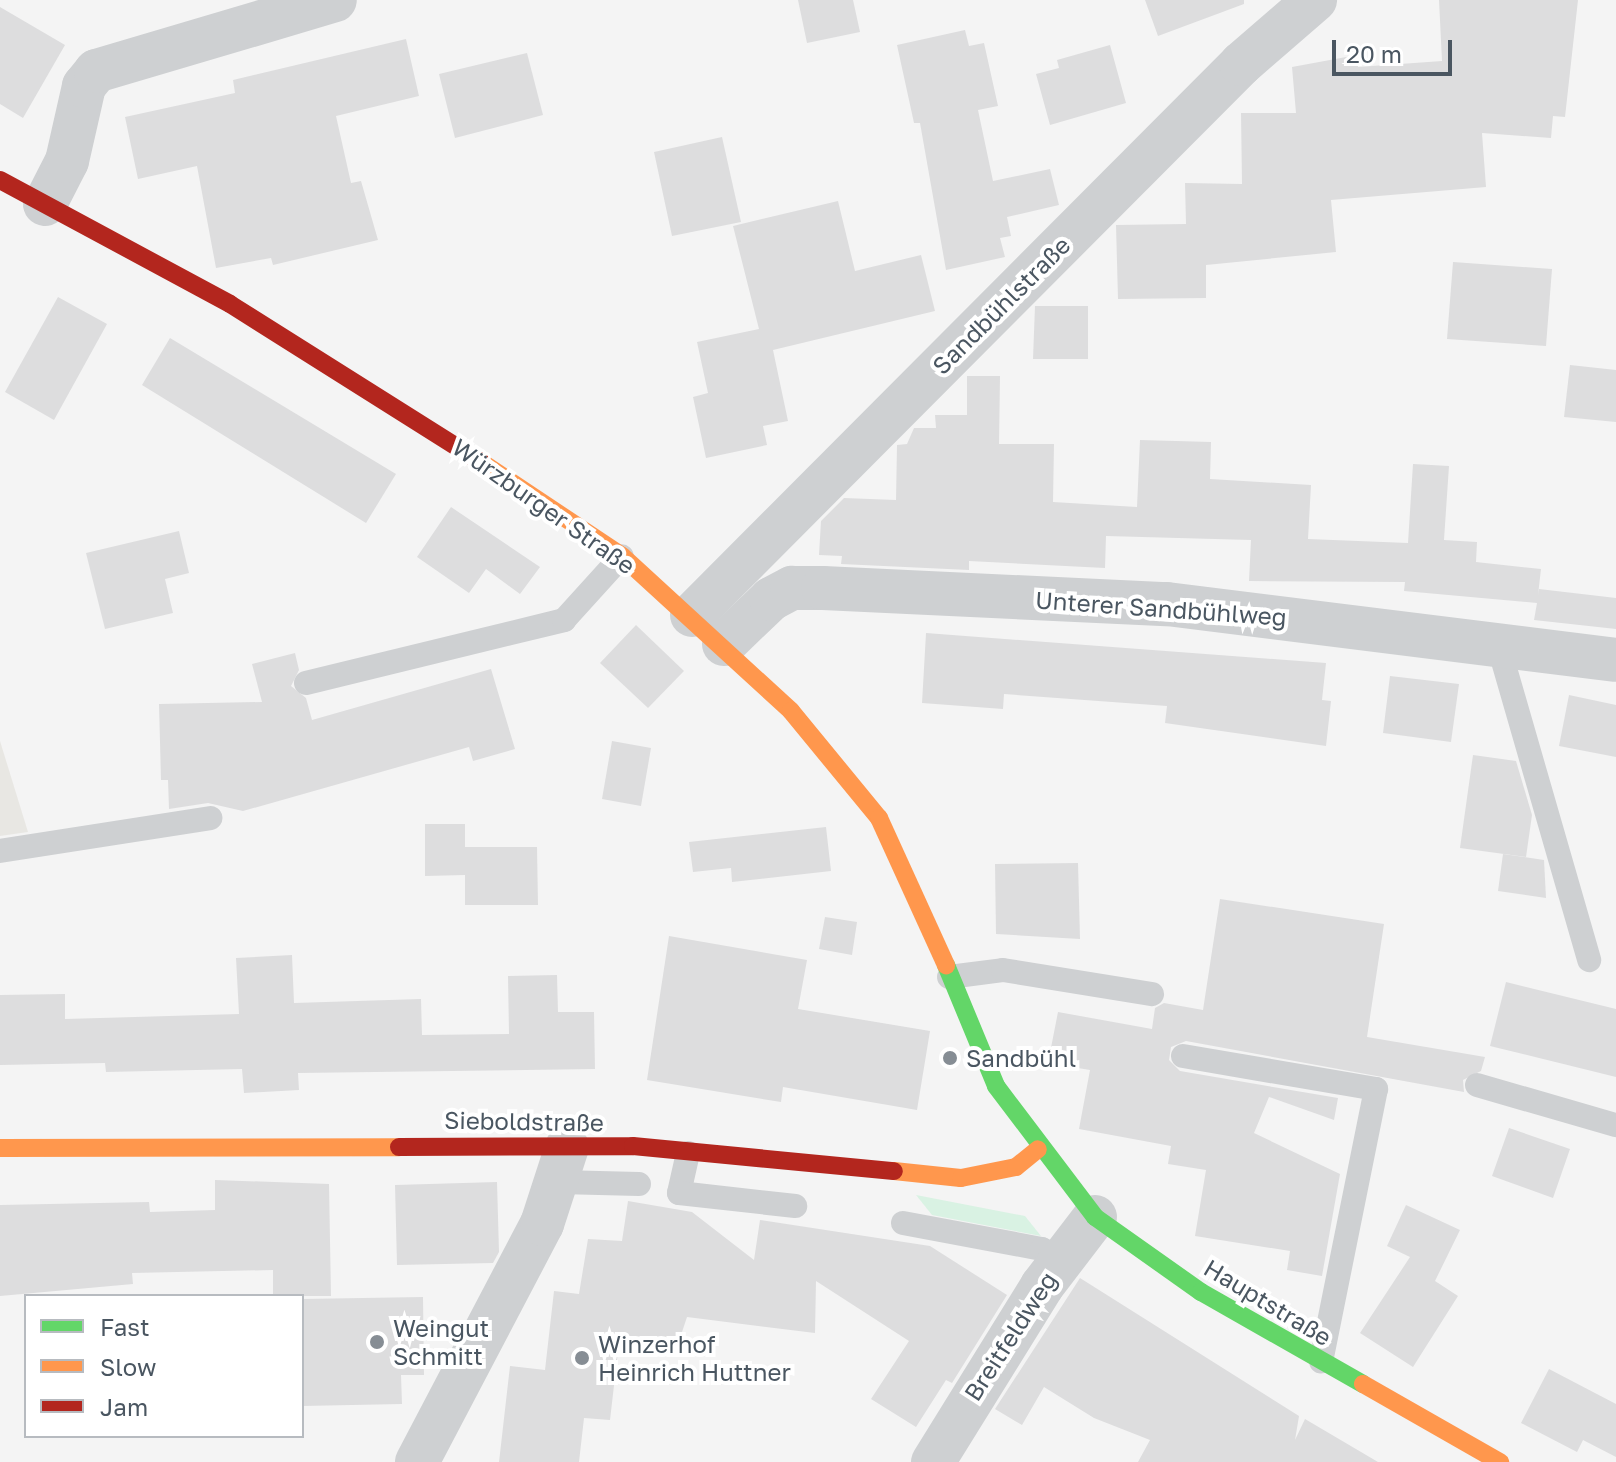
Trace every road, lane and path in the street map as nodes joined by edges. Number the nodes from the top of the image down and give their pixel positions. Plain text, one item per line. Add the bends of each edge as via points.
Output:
1 (335, 0) edge
2 (1315, 0) edge
3 (0, 180) edge
4 (45, 204) junction
5 (622, 556) junction
6 (692, 615) junction
7 (724, 644) junction
8 (1498, 644) junction
9 (1616, 660) edge
10 (306, 683) dead end
11 (210, 818) dead end
12 (0, 851) edge
13 (1589, 960) dead end
14 (949, 977) junction
15 (1152, 994) dead end
16 (1183, 1056) dead end
17 (1477, 1085) dead end
18 (1616, 1125) edge
19 (0, 1148) edge
20 (1038, 1149) junction
21 (688, 1153) junction
22 (563, 1165) junction
23 (639, 1184) dead end
24 (795, 1206) dead end
25 (1095, 1217) junction
26 (903, 1223) dead end
27 (1060, 1261) junction
28 (1321, 1362) junction
29 (417, 1462) edge
30 (933, 1462) edge
31 (1500, 1462) edge

1 - 4 street via 96,71 84,86 67,161
2 - 6 street, Sandbühlstraße via 1241,64
3 - 4 street, Würzburger Straße
4 - 5 street, Würzburger Straße via 230,304
5 - 6 street, Würzburger Straße
5 - 10 lane via 564,620
6 - 7 street, Würzburger Straße
7 - 8 street, Unterer Sandbühlweg via 792,588 1167,604
7 - 14 street, Würzburger Straße via 791,711 879,818 908,872
8 - 9 street, Unterer Sandbühlweg
8 - 13 lane
11 - 12 lane
14 - 15 lane via 1003,970
14 - 20 street, Würzburger Straße via 996,1086
16 - 28 lane via 1376,1089
17 - 18 lane
19 - 22 street, Sieboldstraße
20 - 21 street, Sieboldstraße via 1016,1167 961,1178
20 - 25 street, Hauptstraße
21 - 22 street, Sieboldstraße
21 - 24 lane via 679,1193
22 - 23 lane
22 - 29 street
25 - 27 street, Breitfeldweg
25 - 28 street, Hauptstraße via 1201,1292
26 - 27 lane via 1042,1249
27 - 30 street, Breitfeldweg
28 - 31 street, Hauptstraße

